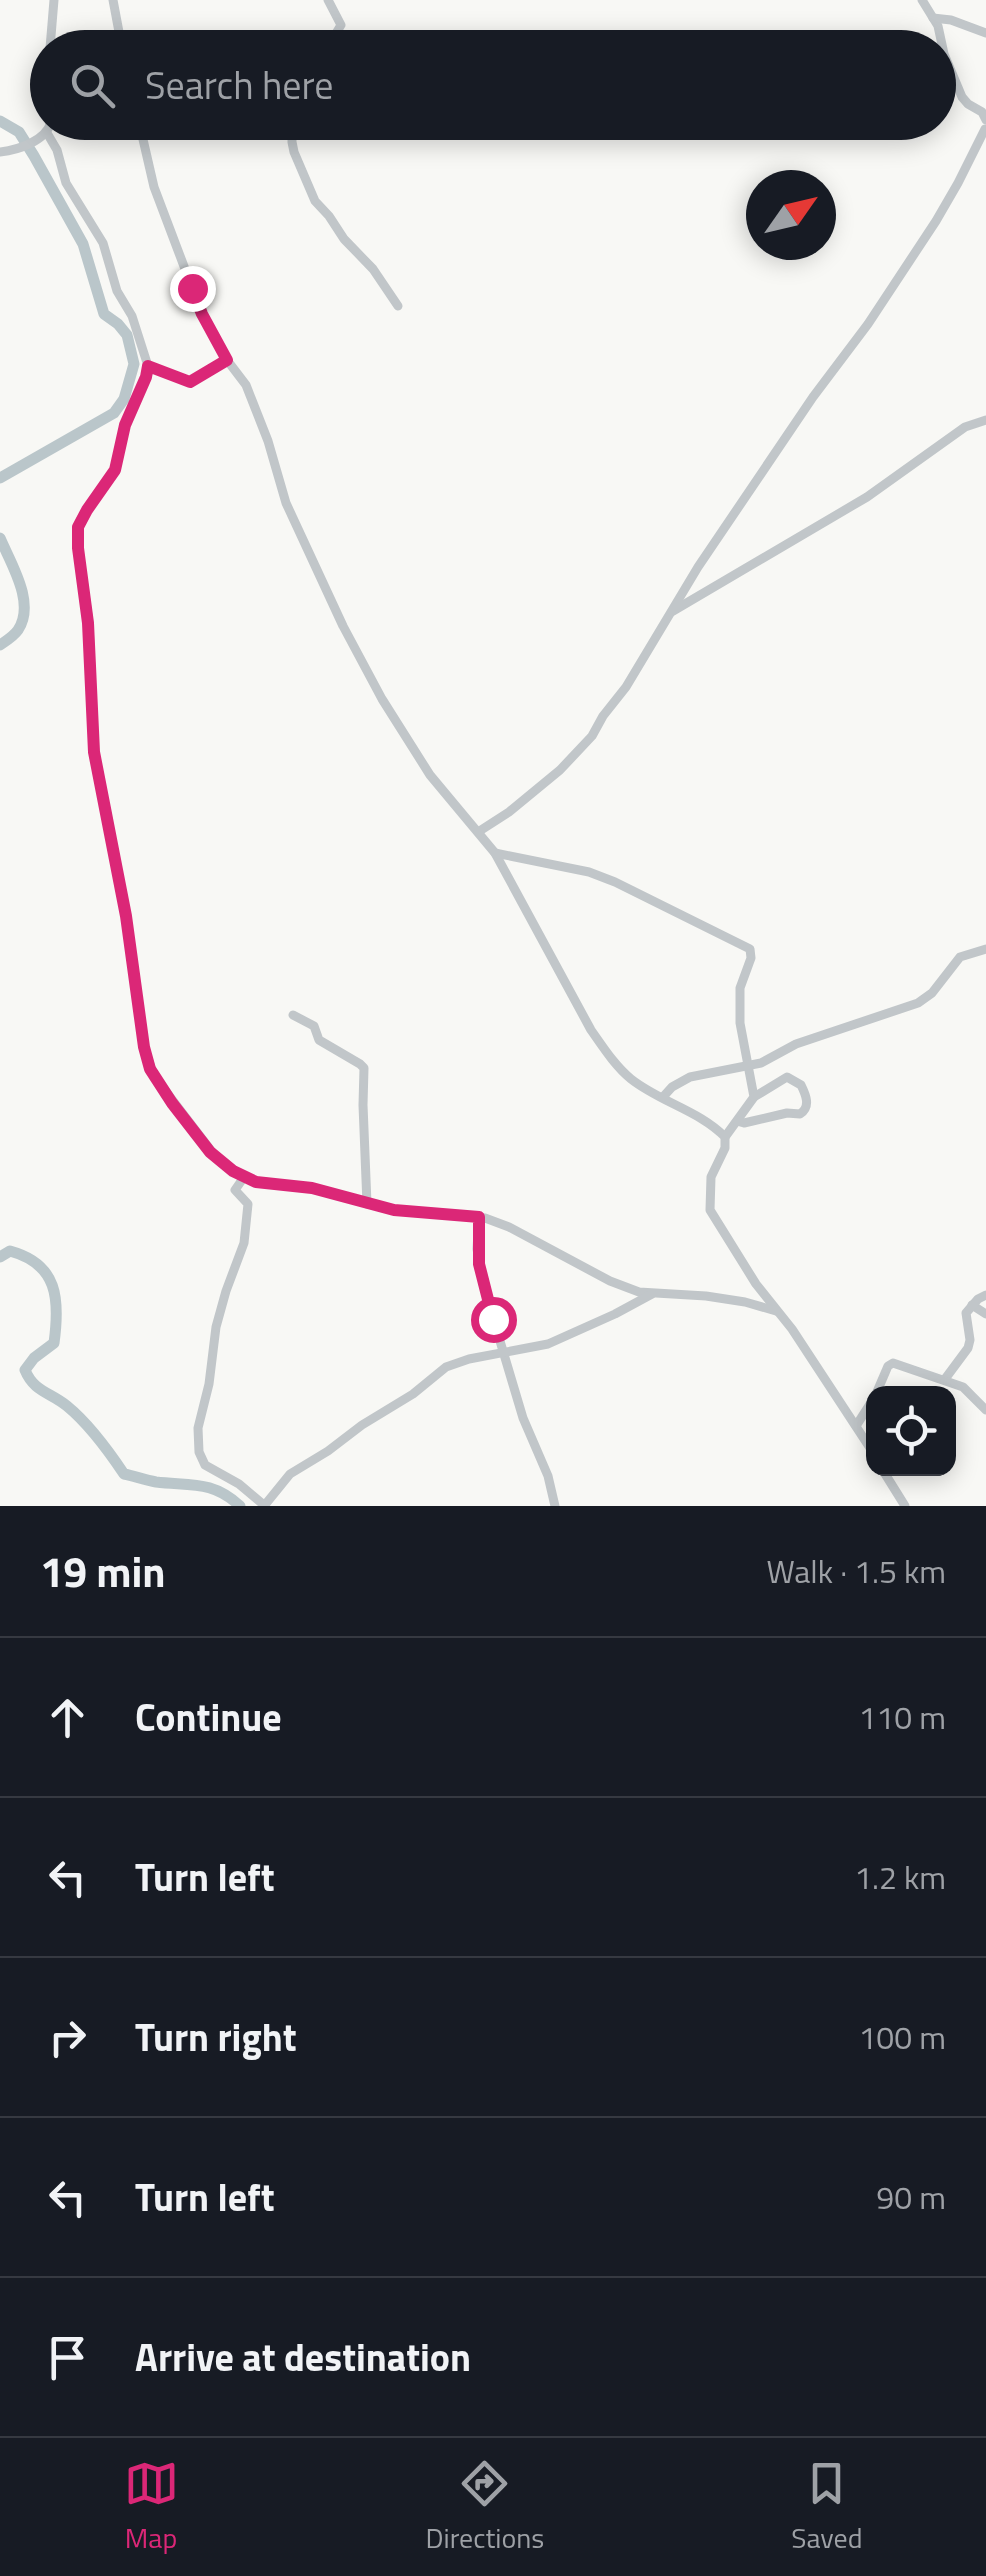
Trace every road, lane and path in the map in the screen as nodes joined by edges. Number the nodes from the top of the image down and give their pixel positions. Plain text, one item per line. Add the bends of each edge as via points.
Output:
1 (54, 0) edge
2 (113, 0) edge
3 (328, 0) edge
4 (922, 0) edge
5 (933, 18) junction
6 (52, 30) edge
7 (119, 30) edge
8 (338, 30) edge
9 (937, 30) edge
10 (986, 33) edge
11 (956, 82) edge
12 (986, 124) edge
13 (986, 138) edge
14 (35, 140) edge
15 (51, 140) edge
16 (143, 140) edge
17 (292, 140) edge
18 (0, 152) edge
19 (398, 306) dead end
20 (227, 360) junction
21 (148, 366) junction
22 (986, 420) edge
23 (670, 614) junction
24 (478, 832) junction
25 (495, 852) junction
26 (986, 949) edge
27 (293, 1015) dead end
28 (779, 1056) junction
29 (748, 1066) junction
30 (787, 1076) junction
31 (663, 1097) junction
32 (754, 1098) junction
33 (737, 1121) junction
34 (725, 1138) junction
35 (244, 1177) junction
36 (367, 1204) junction
37 (479, 1217) junction
38 (655, 1293) junction
39 (986, 1295) edge
40 (972, 1304) junction
41 (776, 1310) junction
42 (986, 1314) edge
43 (504, 1353) junction
44 (945, 1380) junction
45 (879, 1386) edge
46 (866, 1409) edge
47 (986, 1410) edge
48 (856, 1426) junction
49 (866, 1442) edge
50 (887, 1476) edge
51 (264, 1506) edge
52 (555, 1506) edge
53 (905, 1506) edge

1 - 6 street
2 - 7 street
3 - 8 street
4 - 5 street
5 - 9 street
5 - 10 street
11 - 12 street
12 - 13 street
12 - 23 street via 936,221
14 - 18 street
15 - 21 street via 66,183 103,243
16 - 20 street via 178,254
17 - 19 street via 315,200
20 - 21 street via 190,382
20 - 24 street via 246,385 286,503 364,668 430,775
21 - 35 street via 115,470 78,527 94,752 148,1062 210,1152
22 - 23 street via 965,427 850,508
23 - 24 street via 587,742 520,804
24 - 25 street
25 - 29 street via 616,882 748,946 740,998
25 - 31 street via 591,1030 632,1080
26 - 28 street via 960,957 918,1003 796,1044
27 - 36 street via 314,1026 320,1042 364,1068
28 - 29 street
28 - 30 street
29 - 31 street via 690,1077
29 - 32 street
30 - 32 street
30 - 33 street via 805,1093 803,1112
31 - 34 street
32 - 33 street
33 - 34 street
34 - 41 street via 709,1205
35 - 36 street
35 - 51 street via 236,1190 248,1204 245,1233 218,1316 199,1452 205,1465
36 - 37 street
37 - 38 street via 618,1284
37 - 43 street via 479,1264
38 - 41 street
38 - 43 street via 548,1344
39 - 40 street
40 - 42 street
40 - 44 street via 966,1313 968,1348
41 - 48 street
43 - 51 street via 446,1367 290,1474
43 - 52 street
44 - 45 street via 890,1363
44 - 47 street
46 - 48 street
48 - 49 street
50 - 53 street

